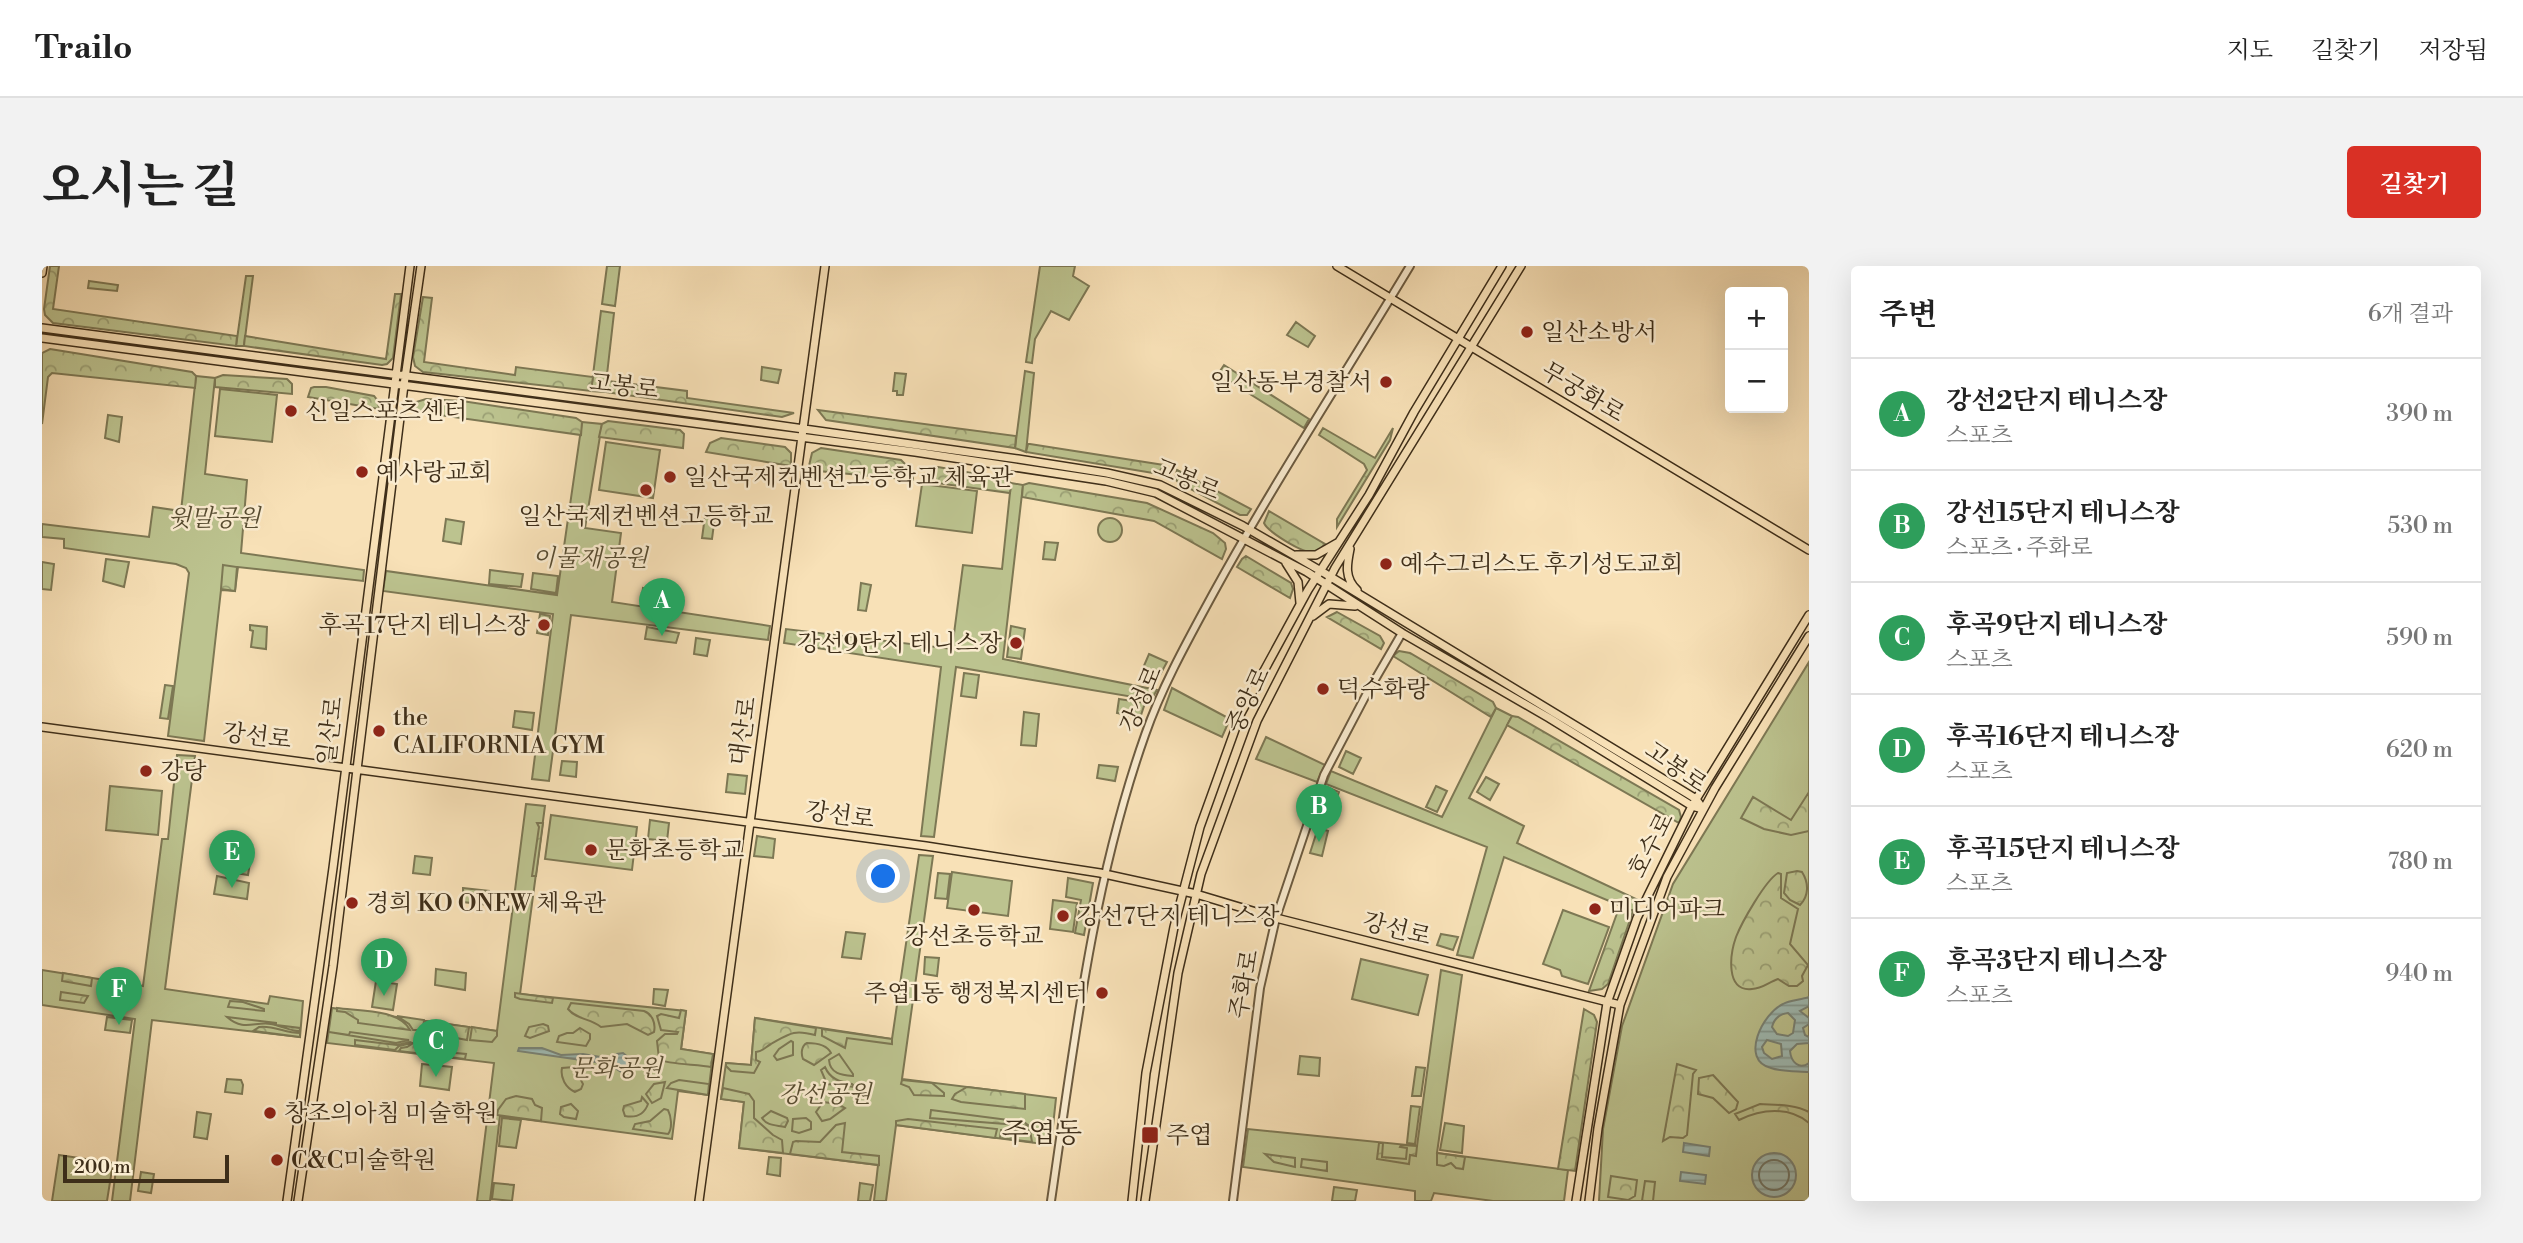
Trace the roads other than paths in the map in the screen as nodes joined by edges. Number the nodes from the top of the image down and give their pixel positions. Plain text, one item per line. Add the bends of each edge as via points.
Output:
1 (43, 266) edge
2 (410, 266) edge
3 (421, 266) edge
4 (825, 266) edge
5 (1337, 266) edge
6 (1410, 266) edge
7 (1502, 266) edge
8 (1521, 266) edge
9 (42, 274) edge
10 (1391, 298) junction
11 (42, 328) edge
12 (42, 338) edge
13 (1458, 340) junction
14 (1471, 346) junction
15 (396, 374) junction
16 (405, 375) junction
17 (394, 384) junction
18 (404, 385) junction
19 (802, 429) junction
20 (801, 438) junction
21 (1249, 529) junction
22 (1243, 539) junction
23 (1352, 540) junction
24 (1340, 541) junction
25 (1809, 550) edge
26 (1292, 554) junction
27 (1283, 559) junction
28 (1319, 575) junction
29 (1329, 581) junction
30 (1365, 597) junction
31 (1300, 605) junction
32 (1361, 607) junction
33 (1809, 615) edge
34 (1310, 619) junction
35 (1402, 633) junction
36 (1809, 636) edge
37 (42, 727) edge
38 (345, 767) junction
39 (357, 769) junction
40 (1694, 803) junction
41 (1703, 809) junction
42 (749, 822) junction
43 (1105, 875) junction
44 (1183, 891) junction
45 (1196, 894) junction
46 (1276, 918) junction
47 (1607, 1003) junction
48 (1620, 1004) junction
49 (286, 1201) edge
50 (298, 1201) edge
51 (699, 1201) edge
52 (1051, 1201) edge
53 (1132, 1201) edge
54 (1145, 1201) edge
55 (1233, 1201) edge
56 (1576, 1201) edge
57 (1588, 1201) edge

1 - 9 main road
2 - 15 main road, 일산로
3 - 16 main road, 일산로
4 - 19 main road, 대산로
5 - 10 main road, 무궁화로
6 - 10 street, 강성로
7 - 13 main road, 중앙로
8 - 14 main road, 중앙로
10 - 13 main road, 무궁화로
10 - 21 street, 강성로
11 - 15 main road, 고봉로
12 - 17 main road, 고봉로
13 - 14 main road, 무궁화로
13 - 24 main road, 중앙로
14 - 23 main road, 중앙로
14 - 25 main road, 무궁화로
15 - 16 main road, 고봉로
15 - 17 main road, 일산로
16 - 18 main road, 일산로
16 - 19 main road, 고봉로
17 - 18 main road, 고봉로
17 - 38 main road, 일산로
18 - 20 main road, 고봉로
18 - 39 main road, 일산로
19 - 20 main road, 대산로
19 - 21 main road, 고봉로 via 1132,478 1160,485
20 - 22 main road, 고봉로 via 1129,486 1156,493
20 - 42 main road, 대산로
21 - 22 street, 강성로
21 - 26 main road, 고봉로
22 - 27 main road, 고봉로
22 - 43 street, 강성로 via 1145,734
23 - 29 main road, 중앙로
23 - 30 main road via 1347,574
24 - 26 main road via 1316,555
24 - 28 main road, 중앙로
26 - 28 main road, 고봉로
27 - 28 main road, 고봉로
27 - 31 main road via 1298,582
28 - 29 main road, 고봉로
28 - 31 main road, 중앙로
29 - 30 main road, 고봉로
29 - 32 main road, 고봉로
29 - 34 main road, 중앙로
30 - 40 main road, 고봉로
31 - 44 main road, 중앙로 via 1241,713 1200,827
32 - 34 main road via 1329,604
32 - 35 main road, 고봉로
33 - 40 main road, 호수로
34 - 45 main road, 중앙로 via 1257,721
35 - 40 main road, 고봉로
35 - 46 street, 주화로 via 1324,775
36 - 41 main road, 호수로
37 - 38 main road, 강선로
38 - 39 main road, 강선로
38 - 49 main road, 일산로
39 - 42 main road, 강선로
39 - 50 main road, 일산로
40 - 41 main road, 고봉로
40 - 47 main road, 호수로 via 1637,918
41 - 48 main road, 호수로 via 1667,877
42 - 43 main road, 강선로
42 - 51 main road, 대산로
43 - 44 main road, 강선로
43 - 52 street, 강성로 via 1072,1052
44 - 45 main road, 강선로
44 - 53 main road, 중앙로 via 1146,1073
45 - 46 main road, 강선로
45 - 54 main road, 중앙로 via 1178,973
46 - 47 main road, 강선로
46 - 55 street, 주화로 via 1260,988
47 - 48 main road, 강선로
47 - 56 main road, 호수로
48 - 57 main road, 호수로

